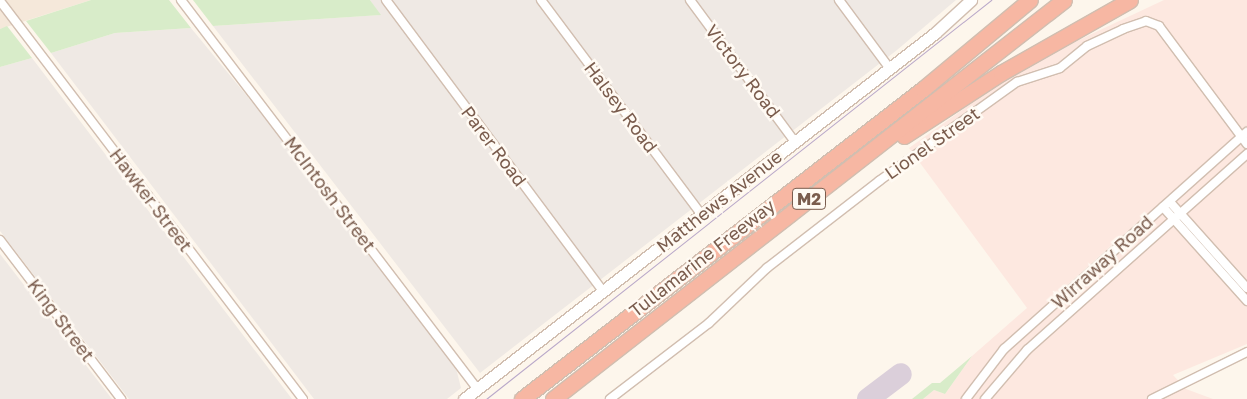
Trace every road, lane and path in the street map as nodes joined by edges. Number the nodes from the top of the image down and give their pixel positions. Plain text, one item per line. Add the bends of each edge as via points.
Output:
1 (181, 0) edge
2 (386, 0) edge
3 (541, 0) edge
4 (690, 0) edge
5 (839, 0) edge
6 (971, 0) edge
7 (1020, 0) edge
8 (1030, 0) edge
9 (1064, 0) edge
10 (1130, 0) edge
11 (0, 1) edge
12 (890, 69) junction
13 (923, 89) junction
14 (1244, 135) edge
15 (795, 142) junction
16 (1247, 144) edge
17 (1247, 154) edge
18 (1170, 202) junction
19 (1163, 207) junction
20 (701, 214) junction
21 (1180, 214) junction
22 (1174, 220) junction
23 (779, 222) junction
24 (0, 240) edge
25 (1247, 288) edge
26 (603, 291) junction
27 (1247, 300) edge
28 (1027, 328) junction
29 (1038, 341) junction
30 (1246, 352) edge
31 (569, 360) junction
32 (478, 388) junction
33 (121, 399) edge
34 (303, 399) edge
35 (464, 399) edge
36 (518, 399) edge
37 (522, 399) edge
38 (555, 399) edge
39 (610, 399) edge
40 (966, 399) edge
41 (985, 399) edge
42 (1152, 399) edge

1 - 32 street, McIntosh Street
2 - 26 street, Parer Road
3 - 20 street, Halsey Road
4 - 15 street, Victory Road
5 - 12 street
6 - 12 main road, Matthews Avenue
7 - 13 highway
8 - 13 highway, Tullamarine Freeway / M2
9 - 23 highway, Tullamarine Freeway / M2
10 - 23 highway via 1001,73 856,167
11 - 34 street, Hawker Street
12 - 15 main road, Matthews Avenue
13 - 31 highway, Tullamarine Freeway / M2
14 - 16 street, Lionel Street
14 - 18 street, Wirraway Road
14 - 39 street, Lionel Street via 1161,28 1148,21 1100,39 1053,70 1017,82 879,180 768,268 709,322
15 - 20 main road, Matthews Avenue
17 - 21 street, Wirraway Road
18 - 19 street, Wirraway Road
18 - 21 street
19 - 22 street
19 - 28 street, Wirraway Road
20 - 26 main road, Matthews Avenue
21 - 22 street, Wirraway Road
21 - 25 street
22 - 27 street
22 - 29 street, Wirraway Road
23 - 38 highway, Tullamarine Freeway / M2 via 582,374
24 - 33 street, King Street
26 - 32 main road, Matthews Avenue
28 - 29 street
28 - 40 street, Wirraway Road via 990,364
29 - 41 street, Wirraway Road via 1007,370
30 - 42 street
31 - 36 highway
31 - 37 highway, Tullamarine Freeway / M2
32 - 35 main road, Matthews Avenue

